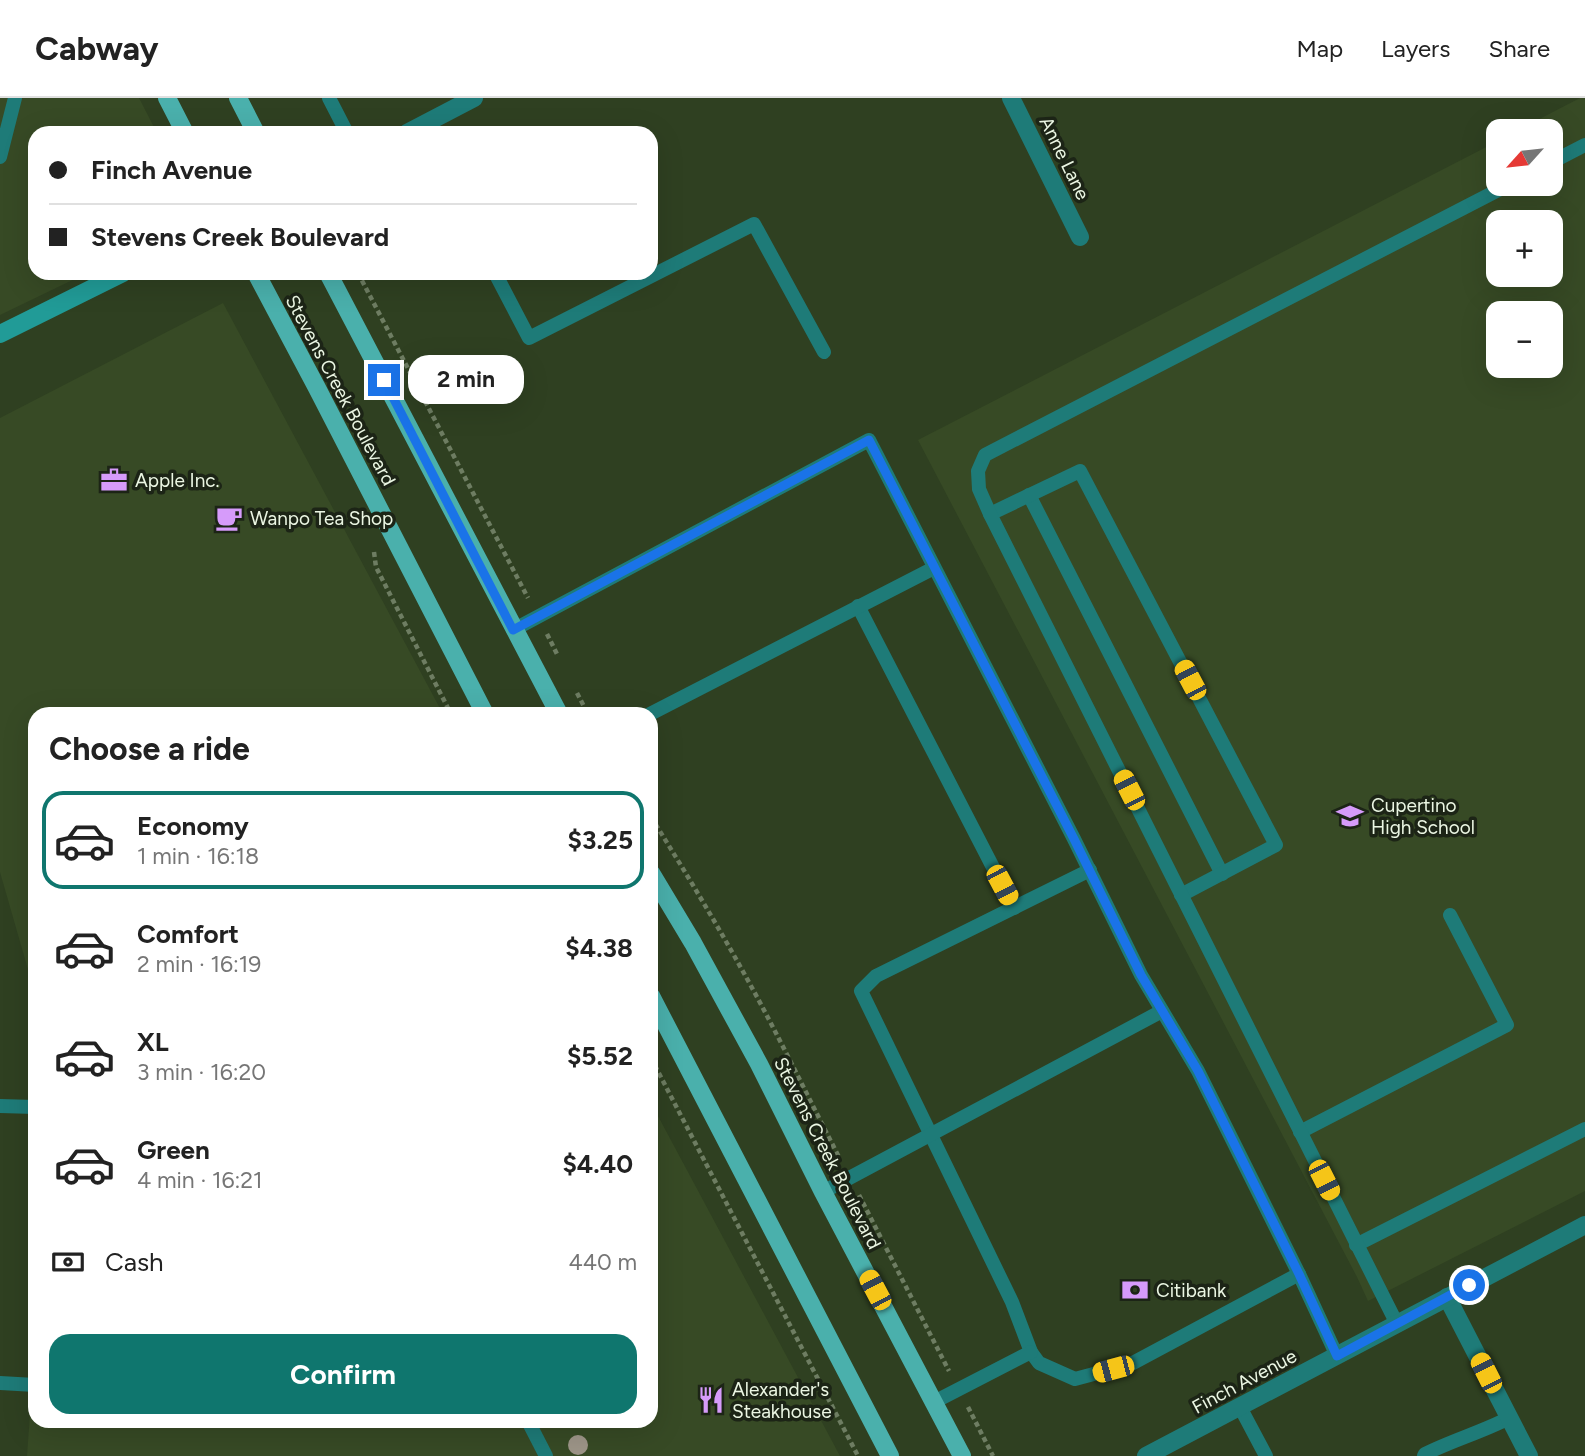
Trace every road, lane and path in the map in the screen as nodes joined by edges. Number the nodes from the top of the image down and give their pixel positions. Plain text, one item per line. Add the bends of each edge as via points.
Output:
1 (15, 98) edge
2 (167, 98) edge
3 (238, 98) edge
4 (329, 98) edge
5 (474, 98) edge
6 (1011, 98) edge
7 (181, 126) edge
8 (252, 126) edge
9 (343, 126) edge
10 (424, 126) edge
11 (1585, 145) edge
12 (1563, 156) edge
13 (0, 157) edge
14 (1487, 196) edge
15 (1080, 237) dead end
16 (658, 273) edge
17 (110, 280) edge
18 (260, 280) edge
19 (332, 280) edge
20 (362, 280) edge
21 (499, 280) edge
22 (643, 280) edge
23 (0, 334) edge
24 (824, 352) dead end
25 (1029, 495) junction
26 (990, 514) junction
27 (934, 568) junction
28 (858, 606) junction
29 (538, 617) junction
30 (513, 630) junction
31 (559, 658) dead end
32 (576, 691) dead end
33 (481, 707) edge
34 (555, 707) edge
35 (584, 707) edge
36 (658, 710) edge
37 (658, 828) edge
38 (1090, 870) junction
39 (1222, 874) junction
40 (658, 885) edge
41 (1181, 895) junction
42 (1014, 908) junction
43 (1450, 915) dead end
44 (658, 1009) edge
45 (1162, 1011) junction
46 (658, 1072) edge
47 (0, 1106) edge
48 (28, 1107) edge
49 (1585, 1129) edge
50 (1300, 1132) junction
51 (930, 1135) junction
52 (850, 1178) junction
53 (823, 1192) junction
54 (1585, 1225) edge
55 (1356, 1245) junction
56 (1299, 1274) junction
57 (1447, 1297) junction
58 (1397, 1324) junction
59 (1031, 1352) junction
60 (1337, 1356) junction
61 (0, 1383) edge
62 (28, 1385) edge
63 (958, 1389) junction
64 (934, 1402) junction
65 (1240, 1407) junction
66 (1509, 1418) junction
67 (532, 1428) edge
68 (546, 1456) edge
69 (858, 1456) edge
70 (890, 1456) edge
71 (962, 1456) edge
72 (993, 1456) edge
73 (1146, 1456) edge
74 (1266, 1456) edge
75 (1424, 1456) edge
76 (1529, 1456) edge

1 - 13 lane
2 - 7 main road
3 - 8 main road
4 - 9 lane
5 - 10 street
6 - 15 street, Anne Lane
11 - 12 lane
14 - 26 lane via 985,455 978,471 979,489
16 - 24 lane via 754,224
17 - 23 main road
18 - 33 main road, Stevens Creek Boulevard
19 - 30 main road
20 - 29 path
21 - 22 lane via 529,338
25 - 26 lane
25 - 39 lane
25 - 39 lane via 1080,471 1276,845
26 - 41 lane
27 - 28 lane
27 - 29 lane via 869,440
27 - 38 lane
28 - 36 lane
28 - 42 lane
29 - 30 lane
29 - 31 path
30 - 34 main road
32 - 35 path
37 - 52 path via 741,968
38 - 42 lane
38 - 45 lane
39 - 41 lane
40 - 53 main road, Stevens Creek Boulevard via 759,1064
41 - 50 lane
42 - 51 lane via 876,976 861,991
43 - 50 lane via 1507,1025
44 - 70 main road
45 - 51 lane
45 - 56 lane via 1198,1071
46 - 69 path
47 - 48 lane
49 - 55 lane
50 - 55 lane
51 - 52 lane
51 - 59 lane via 1012,1302
52 - 53 lane
52 - 63 path
53 - 64 main road, Stevens Creek Boulevard
54 - 57 street, Finch Avenue
55 - 58 lane
56 - 59 lane via 1131,1364 1075,1379 1039,1363
56 - 60 lane
57 - 58 street, Finch Avenue
57 - 66 street
58 - 60 street, Finch Avenue
59 - 63 lane
60 - 65 street, Finch Avenue
61 - 62 lane
63 - 64 lane
63 - 72 path
64 - 71 main road, Stevens Creek Boulevard
65 - 73 street, Finch Avenue
65 - 74 lane
66 - 75 lane
66 - 76 street
67 - 68 lane

